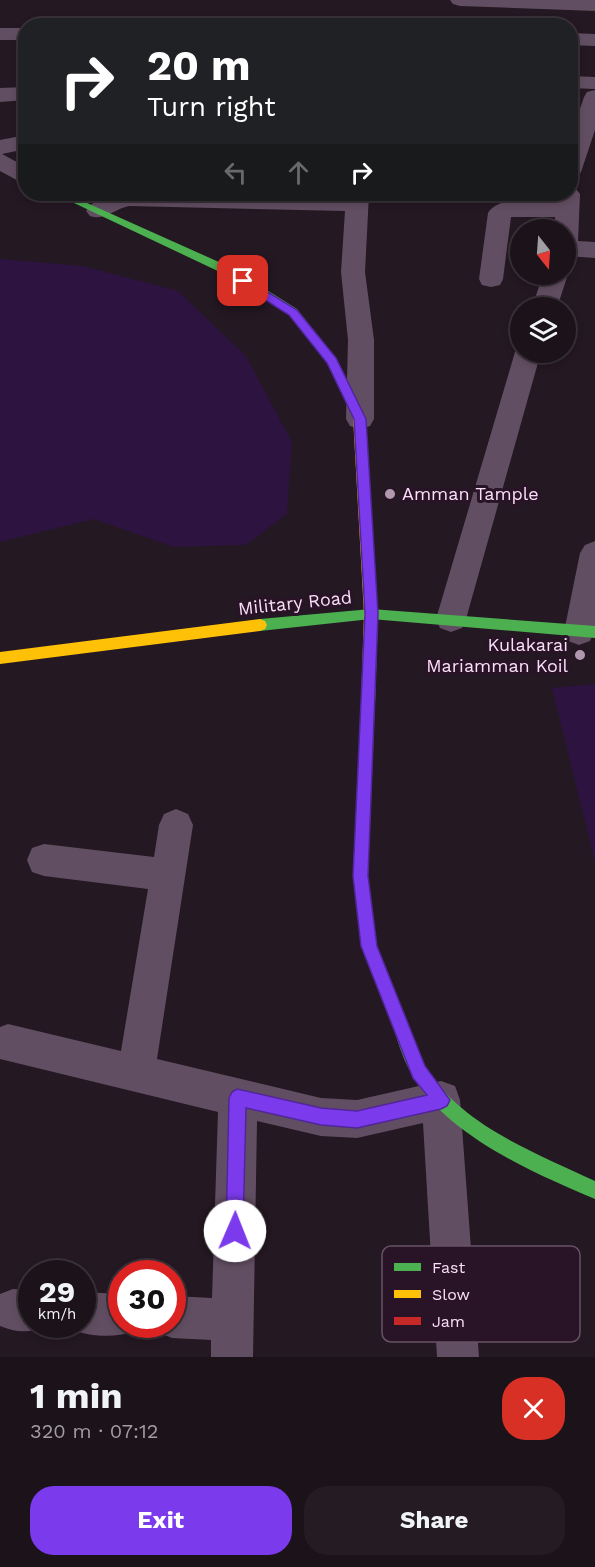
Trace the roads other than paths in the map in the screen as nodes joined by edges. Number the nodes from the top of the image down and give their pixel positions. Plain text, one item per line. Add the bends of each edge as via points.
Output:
1 (460, 0) edge
2 (595, 4) edge
3 (0, 34) edge
4 (18, 34) edge
5 (578, 39) edge
6 (595, 40) edge
7 (578, 82) edge
8 (595, 83) edge
9 (18, 93) edge
10 (0, 94) edge
11 (595, 97) edge
12 (18, 144) edge
13 (578, 144) edge
14 (0, 147) edge
15 (0, 159) edge
16 (18, 172) edge
17 (76, 201) edge
18 (114, 201) edge
19 (358, 201) edge
20 (568, 202) edge
21 (98, 211) junction
22 (567, 219) edge
23 (576, 249) edge
24 (595, 250) edge
25 (491, 279) dead end
26 (525, 363) edge
27 (360, 419) junction
28 (595, 553) edge
29 (371, 614) junction
30 (451, 619) junction
31 (587, 632) edge
32 (0, 658) edge
33 (176, 825) dead end
34 (44, 860) dead end
35 (168, 875) junction
36 (8, 1043) dead end
37 (136, 1074) junction
38 (237, 1098) junction
39 (441, 1100) junction
40 (595, 1190) edge
41 (451, 1246) edge
42 (186, 1322) edge
43 (232, 1338) edge
44 (457, 1342) edge
45 (458, 1357) edge

1 - 2 street
3 - 4 street
5 - 6 street
7 - 8 street
9 - 10 street
11 - 13 street
12 - 14 street
15 - 16 street
17 - 21 street
18 - 21 street
19 - 27 street via 353,272 361,340
20 - 22 street
20 - 25 street via 504,209 500,213
21 - 27 street via 226,270 293,312 332,361
23 - 24 street
26 - 30 street
27 - 29 street
28 - 31 street
29 - 30 street, Military Road
29 - 32 street, Military Road
29 - 39 street via 361,876 364,913 369,946 419,1072
30 - 31 street, Military Road
33 - 35 street
34 - 35 street
35 - 37 street
36 - 37 street
37 - 38 street
38 - 39 street via 321,1117 357,1119
38 - 43 street
39 - 40 street via 476,1131
39 - 41 street
42 - 43 street
44 - 45 street

